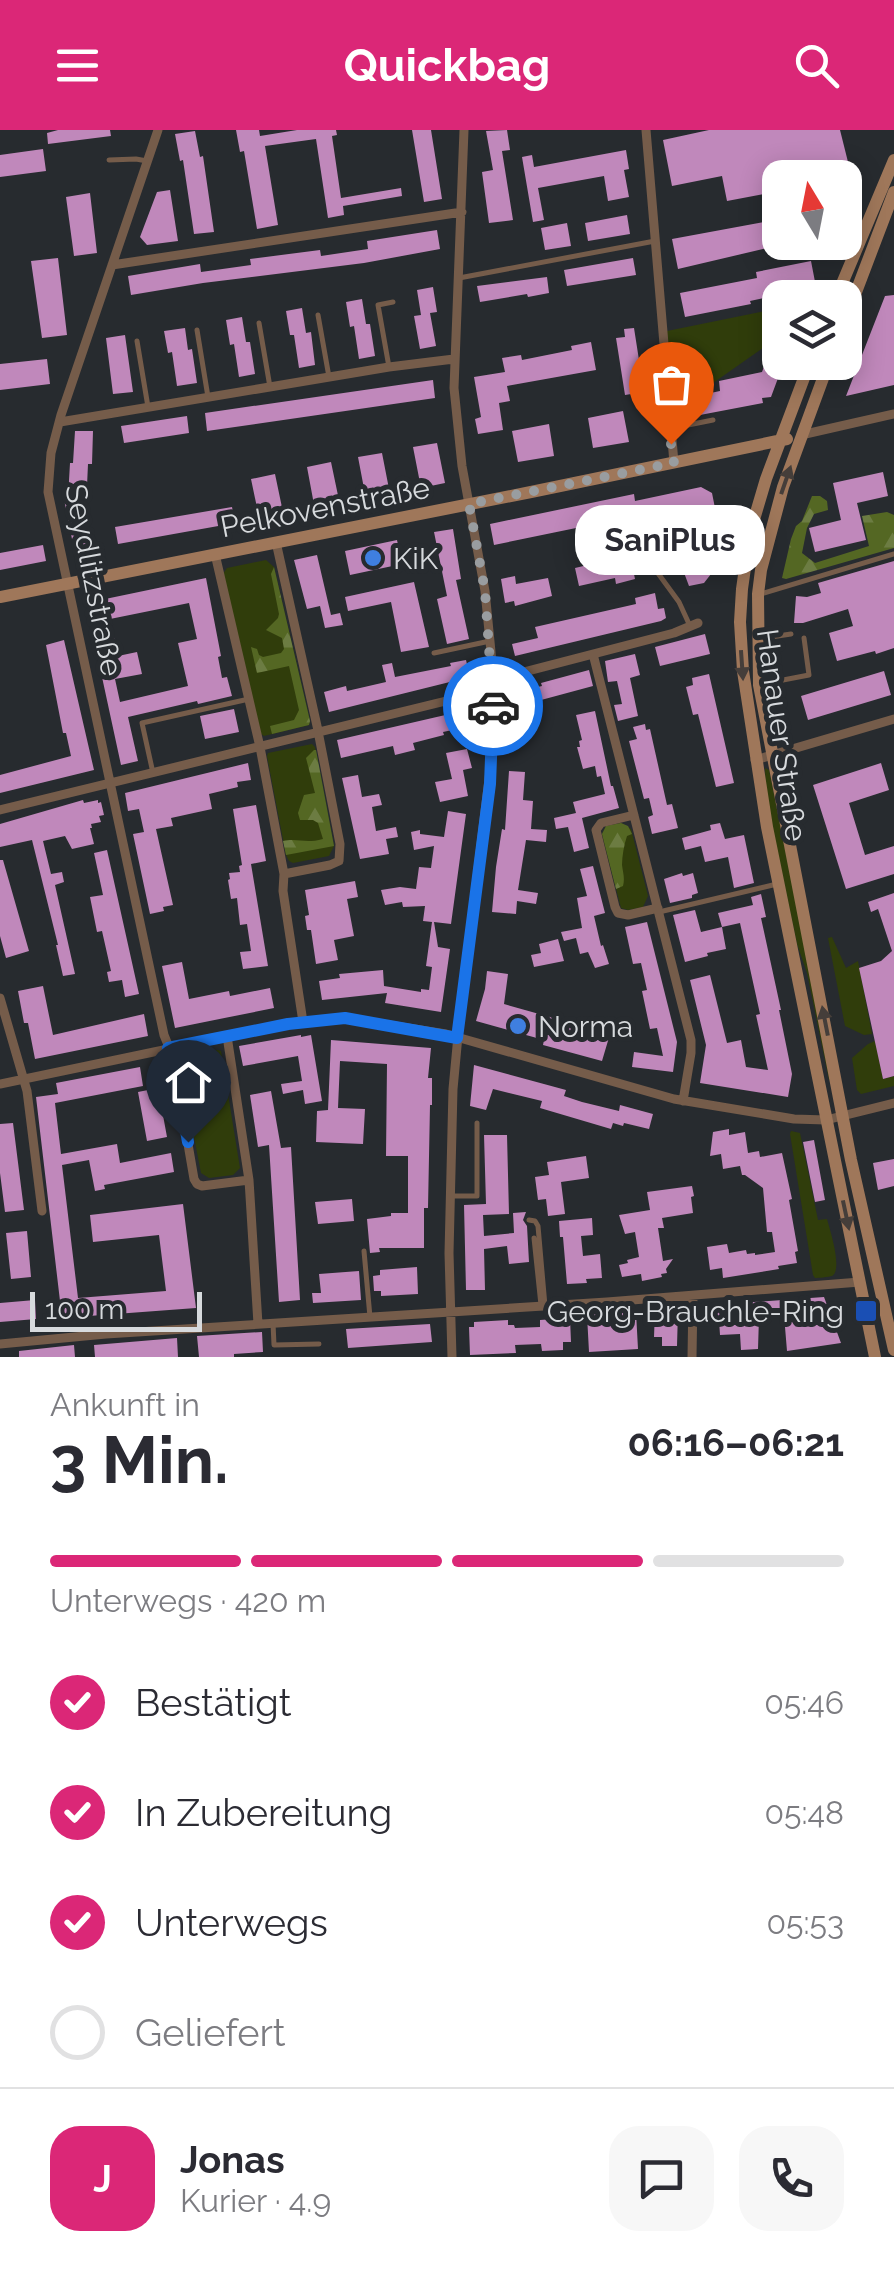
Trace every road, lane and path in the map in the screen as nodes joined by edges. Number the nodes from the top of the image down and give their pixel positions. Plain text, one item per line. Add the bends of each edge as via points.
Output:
1 (158, 130) edge
2 (464, 130) edge
3 (646, 130) edge
4 (108, 160) dead end
5 (894, 160) edge
6 (147, 162) junction
7 (894, 192) edge
8 (462, 212) junction
9 (880, 231) edge
10 (655, 242) junction
11 (112, 265) junction
12 (459, 278) junction
13 (840, 280) edge
14 (861, 280) edge
15 (393, 302) dead end
16 (318, 315) dead end
17 (259, 323) dead end
18 (197, 330) dead end
19 (137, 341) dead end
20 (454, 360) junction
21 (389, 368) junction
22 (329, 378) junction
23 (804, 380) edge
24 (823, 380) edge
25 (270, 387) junction
26 (208, 398) junction
27 (148, 408) junction
28 (894, 414) edge
29 (713, 420) dead end
30 (60, 422) junction
31 (670, 428) junction
32 (801, 436) junction
33 (782, 440) junction
34 (674, 463) junction
35 (469, 504) junction
36 (276, 542) junction
37 (640, 550) dead end
38 (215, 554) junction
39 (894, 554) edge
40 (66, 584) junction
41 (758, 594) junction
42 (0, 596) edge
43 (694, 625) joint
44 (790, 634) dead end
45 (758, 636) junction
46 (804, 638) dead end
47 (490, 641) junction
48 (434, 653) dead end
49 (593, 654) junction
50 (492, 684) junction
51 (759, 685) junction
52 (249, 699) junction
53 (894, 720) edge
54 (318, 732) junction
55 (260, 746) junction
56 (772, 756) junction
57 (755, 760) junction
58 (153, 773) junction
59 (110, 784) junction
60 (0, 810) edge
61 (634, 815) junction
62 (284, 874) junction
63 (778, 884) junction
64 (658, 910) junction
65 (0, 998) edge
66 (303, 1022) junction
67 (227, 1036) junction
68 (457, 1038) junction
69 (168, 1048) junction
70 (24, 1078) junction
71 (0, 1084) edge
72 (683, 1101) junction
73 (894, 1103) edge
74 (844, 1116) junction
75 (826, 1120) junction
76 (477, 1123) dead end
77 (249, 1180) junction
78 (449, 1196) junction
79 (42, 1210) dead end
80 (530, 1220) dead end
81 (534, 1238) dead end
82 (364, 1251) dead end
83 (886, 1279) edge
84 (860, 1282) junction
85 (693, 1296) junction
86 (543, 1306) junction
87 (450, 1312) junction
88 (370, 1317) junction
89 (273, 1323) junction
90 (258, 1324) junction
91 (0, 1344) edge
92 (319, 1344) dead end
93 (894, 1350) edge
94 (452, 1357) edge
95 (692, 1357) edge
96 (875, 1357) edge

1 - 6 street, Seydlitzstraße
2 - 8 street
3 - 10 street
4 - 6 lane
5 - 9 main road
6 - 11 street, Seydlitzstraße
7 - 9 main road
8 - 11 street
8 - 12 street
9 - 13 main road via 845,257
9 - 14 main road
10 - 12 lane
10 - 31 street
11 - 30 street, Seydlitzstraße
12 - 20 street
15 - 21 lane via 378,304
16 - 22 lane
17 - 25 lane
18 - 26 lane
19 - 27 lane
20 - 21 street
20 - 35 street
21 - 22 street
22 - 25 street
23 - 33 main road, Hanauer Straße
24 - 32 main road, Hanauer Straße
25 - 26 street
26 - 27 street
27 - 30 street
28 - 32 street, Pelkovenstraße
29 - 31 lane
30 - 40 street, Seydlitzstraße via 48,492
31 - 34 street
32 - 33 main road, Pelkovenstraße
41 -> 32 main road, Hanauer Straße
33 - 34 main road, Pelkovenstraße
33 -> 57 main road, Hanauer Straße via 750,533 742,589 742,671
34 - 35 main road, Pelkovenstraße
35 - 36 main road, Pelkovenstraße
35 - 47 street
36 - 38 main road, Pelkovenstraße
36 - 54 street
37 - 43 lane
38 - 40 main road, Pelkovenstraße
38 - 52 street
39 - 41 lane
40 - 42 main road, Pelkovenstraße
40 - 59 street, Seydlitzstraße
41 - 45 main road, Hanauer Straße
43 - 49 street
44 - 45 lane
45 - 51 main road, Hanauer Straße
46 - 51 lane via 810,676
47 - 48 lane
47 - 50 street
49 - 50 street
49 - 61 street
50 - 54 street
50 - 68 street via 494,746
51 - 56 main road, Hanauer Straße
52 - 55 street
52 - 58 lane via 142,723
53 - 56 street
54 - 55 street
54 - 62 street via 340,858
55 - 58 street
55 - 62 street
56 - 57 street
74 -> 56 main road, Hanauer Straße
57 - 63 main road, Hanauer Straße
58 - 59 street
59 - 60 street
59 - 69 street, Seydlitzstraße
61 - 64 street
61 - 64 street via 596,830 615,907 624,916
62 - 66 street
63 - 64 lane
63 - 75 main road, Hanauer Straße
64 - 72 street via 691,1043
65 - 70 street
66 - 67 street
66 - 68 street via 350,1018
67 - 69 street
67 - 77 street
68 - 72 street
68 - 78 street
69 - 70 street
69 - 77 street, Seydlitzstraße via 197,1184
70 - 71 street
70 - 79 street
72 - 75 street
73 - 74 street
74 - 75 street
74 - 83 main road, Hanauer Straße via 868,1238
75 -> 84 main road, Hanauer Straße
76 - 78 lane via 477,1196
77 - 90 street
78 - 87 street
80 - 86 lane via 538,1226
81 - 86 lane
82 - 88 lane
83 - 93 main road, Hanauer Straße
84 - 85 street
84 - 96 main road, Hanauer Straße
85 - 86 street
85 - 95 street
86 - 87 street
87 - 88 street
87 - 94 street
88 - 89 street
89 - 90 street
89 - 92 lane via 274,1345
90 - 91 street

